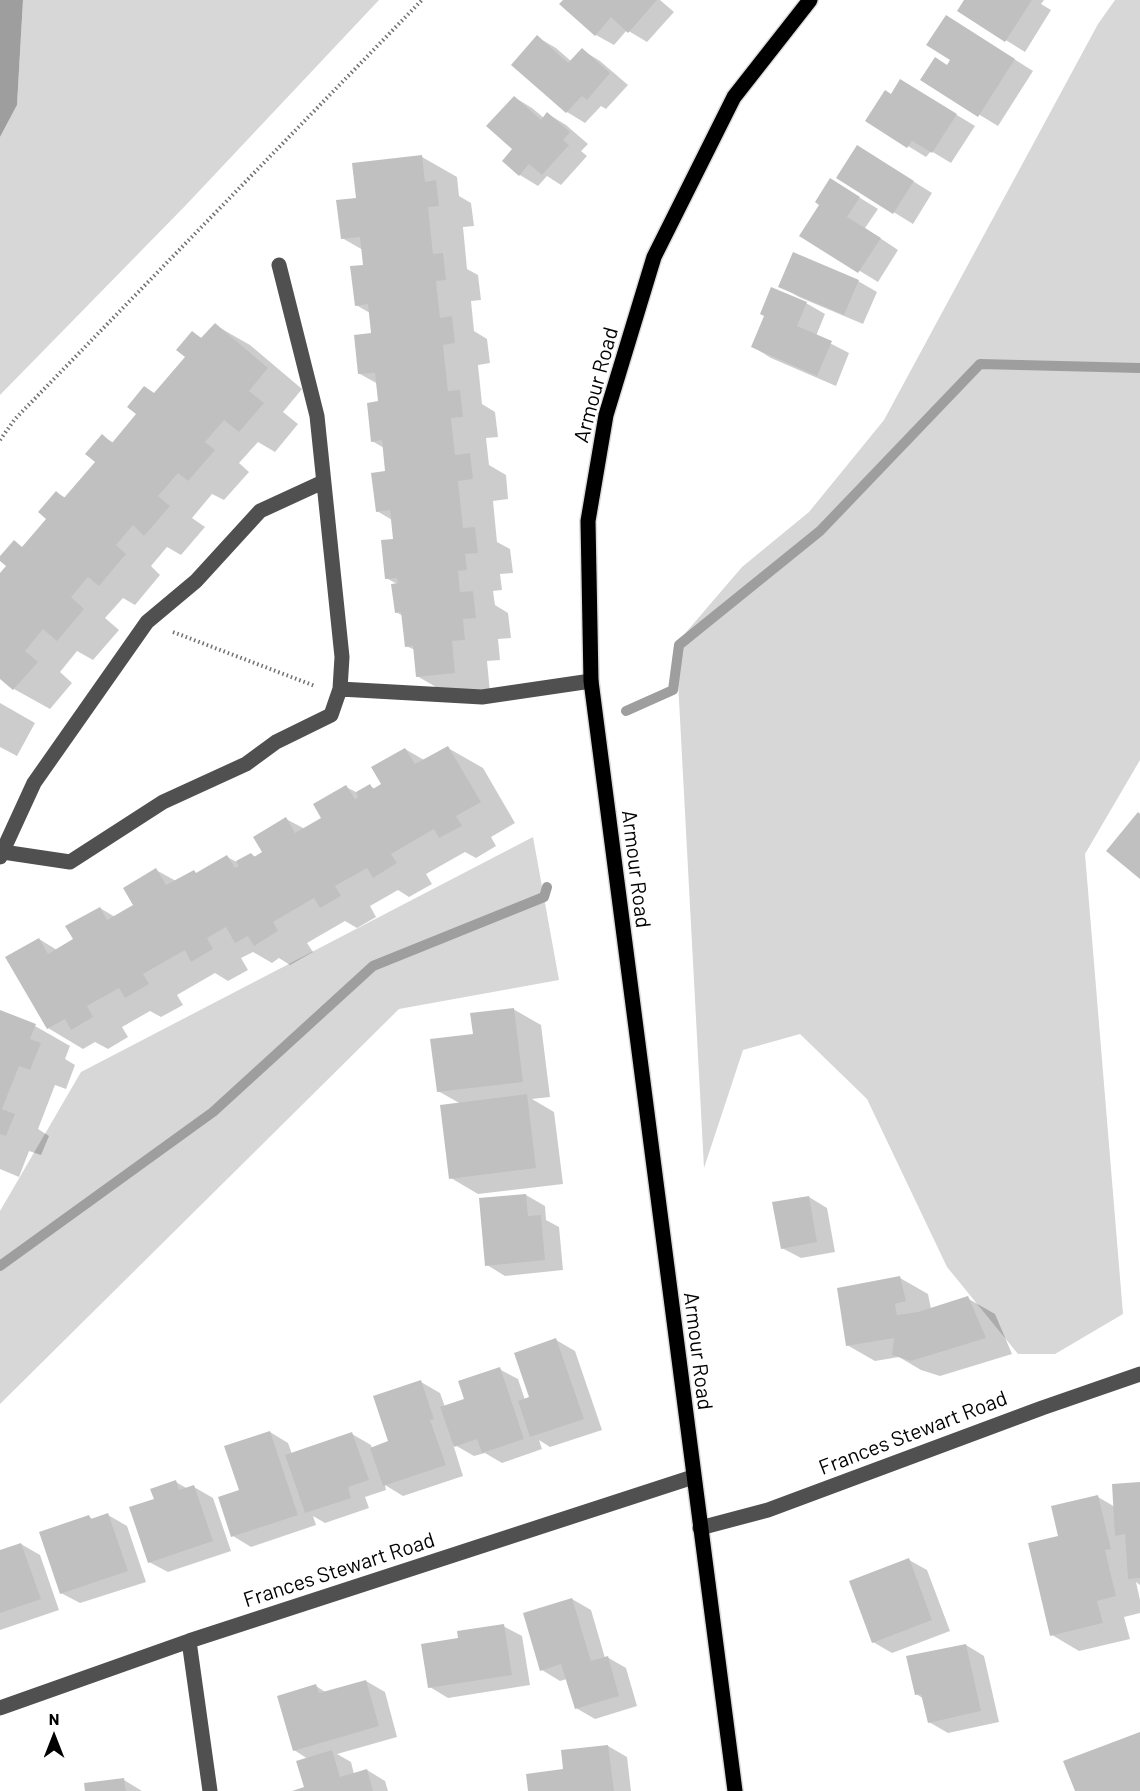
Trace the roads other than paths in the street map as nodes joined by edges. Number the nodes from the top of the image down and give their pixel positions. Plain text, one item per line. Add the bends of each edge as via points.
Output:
1 (810, 0) edge
2 (279, 265) dead end
3 (323, 482) junction
4 (591, 681) junction
5 (340, 689) junction
6 (2, 854) edge
7 (1140, 1374) edge
8 (693, 1477) junction
9 (700, 1528) junction
10 (189, 1641) junction
11 (0, 1708) edge
12 (210, 1791) edge
13 (735, 1791) edge

1 - 4 main road, Armour Road via 734,97 654,257 606,415 588,521
2 - 3 street via 317,416
3 - 5 street via 342,657
3 - 6 street via 260,511 196,581 147,622 34,783
4 - 5 street via 482,697
4 - 8 main road, Armour Road
5 - 6 street via 331,715 276,742 246,764 164,801 69,862
7 - 9 street, Frances Stewart Road via 768,1510
8 - 9 main road, Armour Road
8 - 10 street, Frances Stewart Road
9 - 13 main road, Armour Road
10 - 11 street, Frances Stewart Road
10 - 12 street

